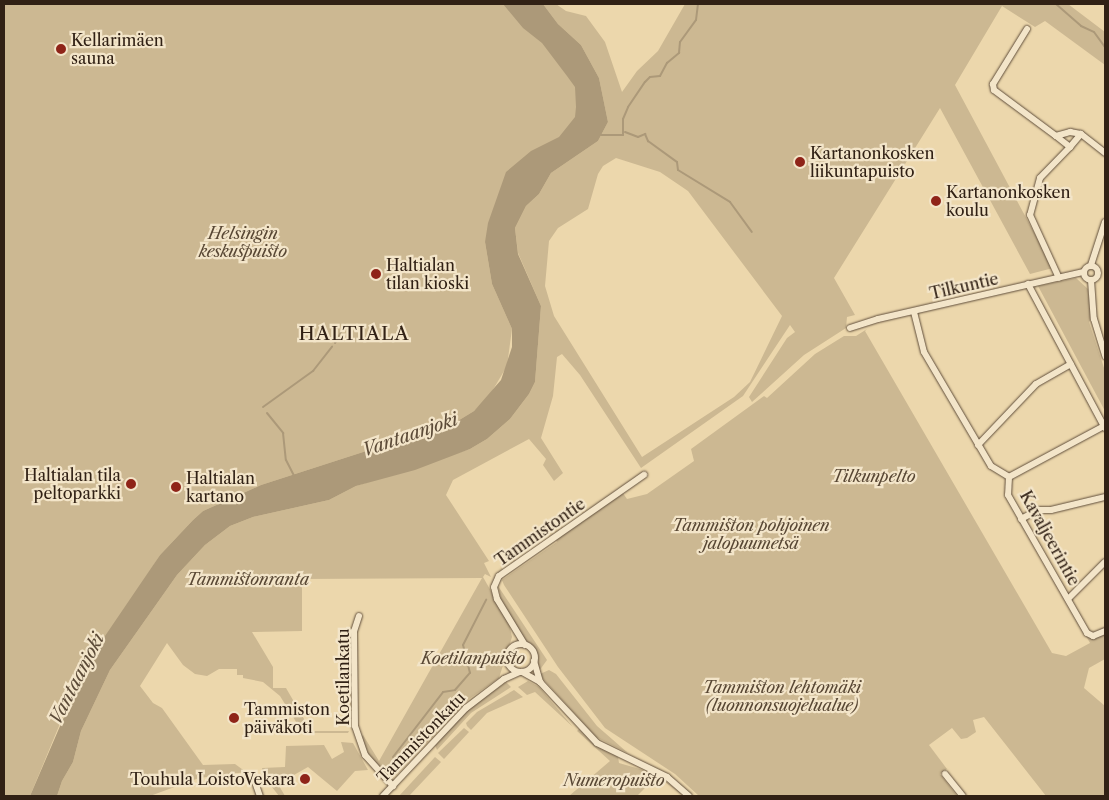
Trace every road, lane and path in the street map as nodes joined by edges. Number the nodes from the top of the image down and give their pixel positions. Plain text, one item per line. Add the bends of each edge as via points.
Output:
1 (1026, 28) dead end
2 (1080, 134) junction
3 (1056, 136) junction
4 (1070, 148) junction
5 (1105, 153) edge
6 (1105, 222) edge
7 (1091, 265) junction
8 (1084, 272) junction
9 (1098, 276) junction
10 (1059, 278) junction
11 (1105, 278) edge
12 (1091, 280) junction
13 (1028, 284) junction
14 (914, 312) junction
15 (850, 328) dead end
16 (1105, 356) edge
17 (1071, 364) junction
18 (1105, 427) edge
19 (978, 445) junction
20 (644, 475) dead end
21 (1009, 477) junction
22 (1105, 497) edge
23 (1021, 518) junction
24 (1105, 562) edge
25 (1068, 599) junction
26 (358, 616) dead end
27 (516, 629) junction
28 (1105, 631) edge
29 (525, 644) junction
30 (512, 647) junction
31 (534, 661) junction
32 (509, 664) junction
33 (521, 672) junction
34 (504, 679) junction
35 (540, 682) junction
36 (945, 774) dead end
37 (254, 779) dead end
38 (393, 786) junction
39 (260, 796) edge
40 (383, 796) edge
41 (689, 796) edge
42 (962, 796) edge

1 - 3 street via 993,87
2 - 3 street via 1070,132
2 - 4 street
2 - 5 street
3 - 4 street
4 - 10 street via 1040,178 1030,215
6 - 7 street
7 - 8 street
7 - 9 street via 1097,268
8 - 10 street, Tilkuntie
8 - 12 street
9 - 11 street
9 - 12 street
10 - 13 street, Tilkuntie
12 - 16 street via 1094,320
13 - 14 street, Tilkuntie
13 - 17 street
14 - 15 street, Tilkuntie
14 - 19 street, Kavaljeerintie via 924,352
17 - 18 street
17 - 19 street via 1036,384
18 - 21 street
19 - 21 street, Kavaljeerintie via 993,469
20 - 27 street, Tammistontie via 499,576 494,587 497,599
21 - 23 street, Kavaljeerintie via 1008,495
22 - 23 street via 1038,510
23 - 25 street, Kavaljeerintie
24 - 25 street
25 - 28 street, Kavaljeerintie via 1089,635
26 - 38 street, Koetilankatu via 354,631 355,726 365,755
27 - 29 street, Tammistontie
27 - 30 street
29 - 30 street
29 - 31 street via 533,651
30 - 32 street via 508,655
31 - 33 street via 530,668
31 - 35 street
32 - 33 street
32 - 34 street
33 - 34 street, Tammistonkatu
33 - 35 street
34 - 38 street, Tammistonkatu via 466,708
35 - 41 street via 597,743 667,777
36 - 42 street
37 - 39 street
38 - 40 street, Tammistonkatu

